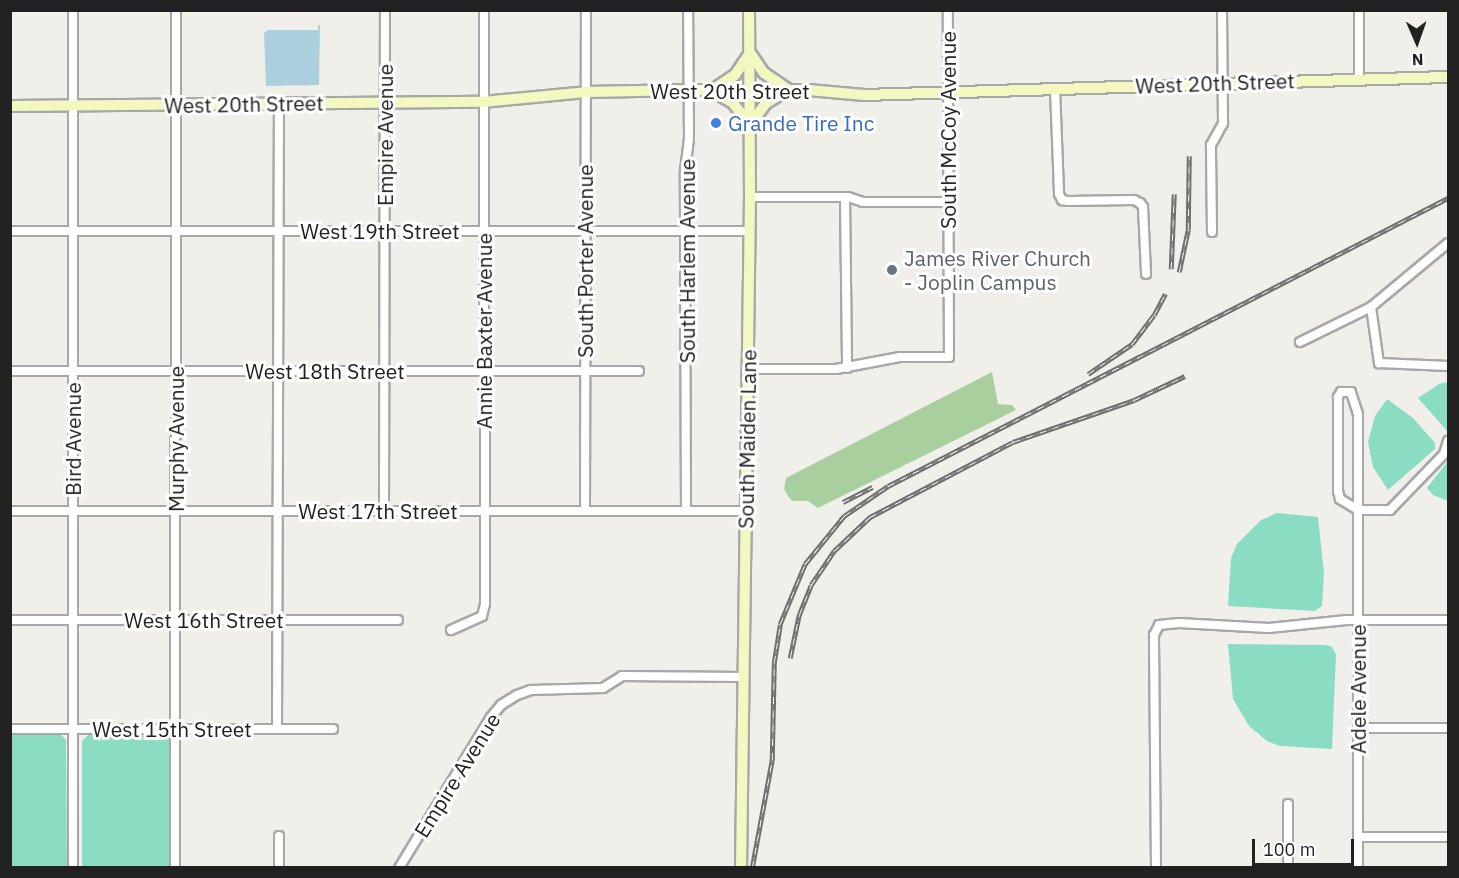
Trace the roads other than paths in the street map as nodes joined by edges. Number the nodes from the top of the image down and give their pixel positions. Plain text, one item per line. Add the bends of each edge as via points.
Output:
1 (73, 10) edge
2 (176, 10) edge
3 (385, 10) edge
4 (484, 10) edge
5 (586, 10) edge
6 (688, 10) edge
7 (749, 10) edge
8 (948, 10) edge
9 (1222, 10) edge
10 (1359, 10) edge
11 (750, 52) junction
12 (1449, 77) edge
13 (1359, 79) junction
14 (1222, 82) junction
15 (1055, 88) junction
16 (688, 90) junction
17 (711, 90) junction
18 (750, 90) junction
19 (789, 90) junction
20 (948, 91) junction
21 (585, 92) junction
22 (483, 102) junction
23 (386, 103) junction
24 (279, 104) junction
25 (176, 105) junction
26 (10, 106) edge
27 (73, 106) junction
28 (750, 125) junction
29 (750, 197) junction
30 (845, 197) junction
31 (949, 202) junction
32 (686, 230) junction
33 (10, 231) edge
34 (73, 231) junction
35 (175, 231) junction
36 (279, 231) junction
37 (384, 231) junction
38 (484, 231) junction
39 (585, 231) junction
40 (749, 231) junction
41 (1212, 232) dead end
42 (1449, 243) edge
43 (1146, 274) dead end
44 (1371, 307) junction
45 (1300, 342) dead end
46 (1449, 366) edge
47 (847, 368) junction
48 (748, 369) junction
49 (10, 371) edge
50 (73, 371) junction
51 (176, 371) junction
52 (279, 371) junction
53 (384, 371) junction
54 (483, 371) junction
55 (585, 371) junction
56 (639, 371) dead end
57 (1449, 441) edge
58 (1446, 453) edge
59 (1358, 510) junction
60 (10, 511) edge
61 (73, 511) junction
62 (176, 511) junction
63 (279, 511) junction
64 (384, 511) junction
65 (484, 511) junction
66 (585, 511) junction
67 (686, 511) junction
68 (746, 511) junction
69 (10, 620) edge
70 (73, 620) junction
71 (176, 620) junction
72 (278, 620) junction
73 (398, 620) dead end
74 (1358, 620) junction
75 (1449, 620) edge
76 (451, 630) dead end
77 (743, 677) junction
78 (1359, 728) junction
79 (1449, 728) edge
80 (10, 729) edge
81 (74, 729) junction
82 (176, 729) junction
83 (278, 729) junction
84 (333, 729) dead end
85 (1288, 804) dead end
86 (279, 836) dead end
87 (1358, 837) junction
88 (1449, 837) edge
89 (73, 867) edge
90 (175, 867) edge
91 (279, 867) edge
92 (399, 867) edge
93 (741, 867) edge
94 (1156, 867) edge
95 (1288, 867) edge
96 (1358, 867) edge

1 - 27 street, Bird Avenue
2 - 25 street, Murphy Avenue
3 - 23 street, Empire Avenue
4 - 22 street, Annie Baxter Avenue
5 - 21 street, South Porter Avenue
6 - 16 street, South Harlem Avenue
7 - 11 main road, South Maiden Lane
8 - 20 street, South McCoy Avenue
9 - 14 street
10 - 13 street
11 - 17 main road via 735,75
11 - 18 main road, South Maiden Lane
11 - 19 main road via 764,73
12 - 13 main road, West 20th Street
13 - 14 main road, West 20th Street
14 - 15 main road, West 20th Street
14 - 41 street via 1223,123 1210,145
15 - 20 main road, West 20th Street
15 - 43 street via 1059,194 1068,201 1140,203
16 - 17 main road, West 20th Street
16 - 21 main road, West 20th Street
16 - 32 street, South Harlem Avenue
17 - 18 main road, West 20th Street
17 - 28 main road via 733,103
18 - 19 main road, West 20th Street
18 - 28 main road, South Maiden Lane
19 - 20 main road, West 20th Street via 864,95
19 - 28 main road via 769,101
20 - 31 street, South McCoy Avenue
21 - 22 main road, West 20th Street
21 - 39 street, South Porter Avenue
22 - 23 main road, West 20th Street
22 - 38 street, Annie Baxter Avenue
23 - 24 main road, West 20th Street
23 - 37 street, Empire Avenue
24 - 25 main road, West 20th Street
24 - 36 street
25 - 27 main road, West 20th Street
25 - 35 street, Murphy Avenue
26 - 27 main road, West 20th Street
27 - 34 street, Bird Avenue
28 - 29 main road, South Maiden Lane
29 - 30 street
29 - 40 main road, South Maiden Lane
30 - 31 street via 863,201
30 - 47 street
31 - 47 street, South McCoy Avenue via 949,357 900,357
32 - 39 street, West 19th Street
32 - 40 street, West 19th Street
32 - 67 street, South Harlem Avenue
33 - 34 street, West 19th Street
34 - 35 street, West 19th Street
34 - 50 street, Bird Avenue
35 - 36 street, West 19th Street
35 - 51 street, Murphy Avenue
36 - 37 street, West 19th Street
36 - 52 street
37 - 38 street, West 19th Street
37 - 53 street, Empire Avenue
38 - 39 street, West 19th Street
38 - 54 street, Annie Baxter Avenue
39 - 55 street, South Porter Avenue
40 - 48 main road, South Maiden Lane
42 - 44 street
44 - 45 street
44 - 46 street via 1379,363
47 - 48 street
48 - 68 main road, South Maiden Lane
49 - 50 street, West 18th Street
50 - 51 street, West 18th Street
50 - 61 street, Bird Avenue
51 - 52 street, West 18th Street
51 - 62 street, Murphy Avenue
52 - 53 street, West 18th Street
52 - 63 street
53 - 54 street, West 18th Street
53 - 64 street, Empire Avenue
54 - 55 street, West 18th Street
54 - 65 street, Annie Baxter Avenue
55 - 56 street, West 18th Street
55 - 66 street, South Porter Avenue
57 - 58 street
58 - 59 street via 1390,510
59 - 59 street via 1340,500 1338,491 1337,405 1338,397 1346,390 1355,397 1358,414
59 - 74 street, Adele Avenue
60 - 61 street, West 17th Street
61 - 62 street, West 17th Street
61 - 70 street, Bird Avenue
62 - 63 street, West 17th Street
62 - 71 street, Murphy Avenue
63 - 64 street, West 17th Street
63 - 72 street
64 - 65 street, West 17th Street
65 - 66 street, West 17th Street
65 - 76 street, Annie Baxter Avenue via 485,611 477,619
66 - 67 street, West 17th Street
67 - 68 street, West 17th Street
68 - 77 main road, South Maiden Lane
69 - 70 street, West 16th Street
70 - 71 street, West 16th Street
70 - 81 street, Bird Avenue
71 - 72 street, West 16th Street
71 - 82 street, Murphy Avenue
72 - 73 street, West 16th Street
72 - 83 street
74 - 75 street
74 - 78 street, Adele Avenue
74 - 94 street via 1269,628 1159,625 1154,635
77 - 92 street, Empire Avenue via 622,676 603,688 524,692 501,705 491,717
77 - 93 main road, South Maiden Lane
78 - 79 street
78 - 87 street, Adele Avenue
80 - 81 street, West 15th Street
81 - 82 street, West 15th Street
81 - 89 street, Bird Avenue
82 - 83 street, West 15th Street
82 - 90 street, Murphy Avenue
83 - 84 street, West 15th Street
85 - 95 street
86 - 91 street
87 - 88 street
87 - 96 street, Adele Avenue

